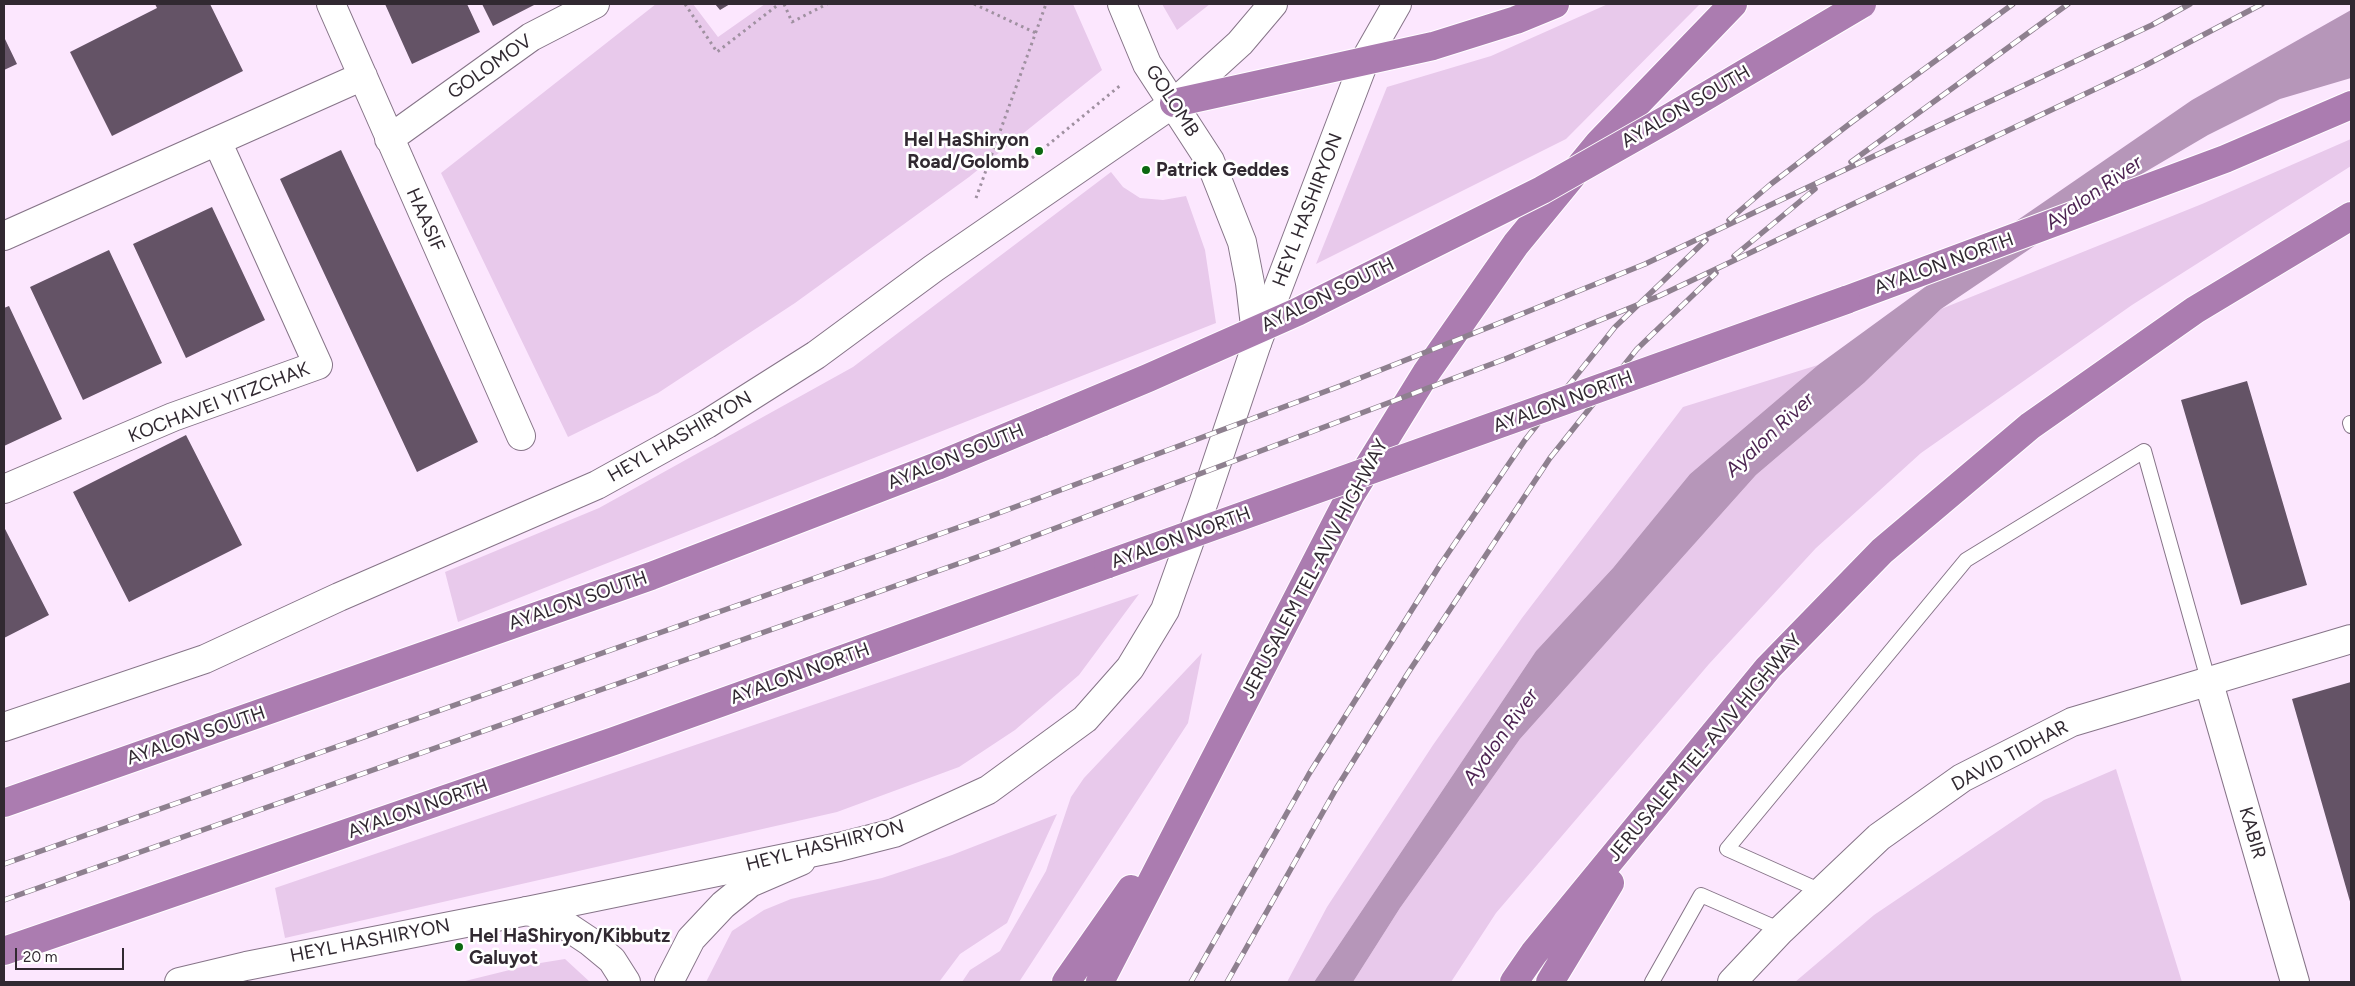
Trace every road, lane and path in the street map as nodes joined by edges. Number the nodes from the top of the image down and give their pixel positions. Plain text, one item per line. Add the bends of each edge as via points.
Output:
1 (331, 4) edge
2 (595, 4) edge
3 (685, 4) edge
4 (779, 4) edge
5 (784, 4) edge
6 (827, 4) edge
7 (974, 4) edge
8 (1046, 4) edge
9 (1122, 4) edge
10 (1273, 4) edge
11 (1397, 4) edge
12 (1555, 4) edge
13 (1733, 4) edge
14 (1862, 4) edge
15 (1036, 33) junction
16 (1364, 62) junction
17 (1147, 64) junction
18 (363, 76) junction
19 (1174, 103) junction
20 (2351, 104) edge
21 (389, 139) junction
22 (217, 142) junction
23 (1026, 163) dead end
24 (981, 200) dead end
25 (2351, 216) edge
26 (4, 236) edge
27 (1257, 343) junction
28 (521, 436) dead end
29 (4, 489) edge
30 (2351, 639) edge
31 (2209, 683) junction
32 (4, 727) edge
33 (1662, 799) junction
34 (4, 803) edge
35 (1190, 803) junction
36 (826, 849) junction
37 (1821, 892) junction
38 (527, 911) junction
39 (1780, 930) junction
40 (4, 951) edge
41 (179, 982) edge
42 (626, 982) edge
43 (669, 982) edge
44 (1066, 982) edge
45 (1100, 982) edge
46 (1514, 982) edge
47 (1550, 982) edge
48 (1652, 982) edge
49 (1732, 982) edge
50 (2295, 982) edge

1 - 18 street, HAASIF
2 - 21 street, GOLOMOV via 532,37
3 - 4 path via 717,52
5 - 6 path via 792,22
7 - 15 path
8 - 15 path
9 - 17 street, GOLOMB
10 - 19 street, HEYL HASHIRYON via 1240,43
11 - 16 street, HEYL HASHIRYON
12 - 16 highway via 1433,46
13 - 35 highway, JERUSALEM TEL-AVIV HIGHWAY via 1620,121 1570,179 1516,244 1426,373 1350,496
14 - 34 highway, AYALON SOUTH, bridge via 1542,190 1296,312 1148,378 937,466 651,576
15 - 24 path via 973,206
16 - 19 highway
16 - 27 street, HEYL HASHIRYON
17 - 19 street, GOLOMB
17 - 23 path
18 - 21 street, HAASIF
18 - 22 street
19 - 27 street, GOLOMB via 1210,161 1242,242
19 - 32 street, HEYL HASHIRYON via 934,268 816,355 707,424 597,485 205,658
20 - 40 highway, AYALON NORTH, bridge via 2225,159 1916,275 614,741
21 - 28 street, HAASIF
22 - 26 street
22 - 29 street, KOCHAVEI YITZCHAK via 318,365 173,417
25 - 33 highway, JERUSALEM TEL-AVIV HIGHWAY via 2195,310 2030,426 1882,551 1768,668
27 - 36 street, HEYL HASHIRYON via 1165,610 1130,668 1085,719 988,790 894,833
30 - 31 street, DAVID TIDHAR
31 - 37 street, DAVID TIDHAR via 2072,722 1962,778 1879,837
31 - 37 lane via 2144,450 1966,560 1727,849
31 - 50 street, KABIR
33 - 46 highway, JERUSALEM TEL-AVIV HIGHWAY via 1534,953
33 - 47 highway
35 - 44 highway
35 - 45 highway, JERUSALEM TEL-AVIV HIGHWAY
36 - 38 street, HEYL HASHIRYON
36 - 43 street via 750,883 722,905 691,939
37 - 39 street, DAVID TIDHAR
38 - 41 street, HEYL HASHIRYON
38 - 42 street via 565,925 589,941 612,960
39 - 48 lane via 1701,895
39 - 49 street, DAVID TIDHAR

